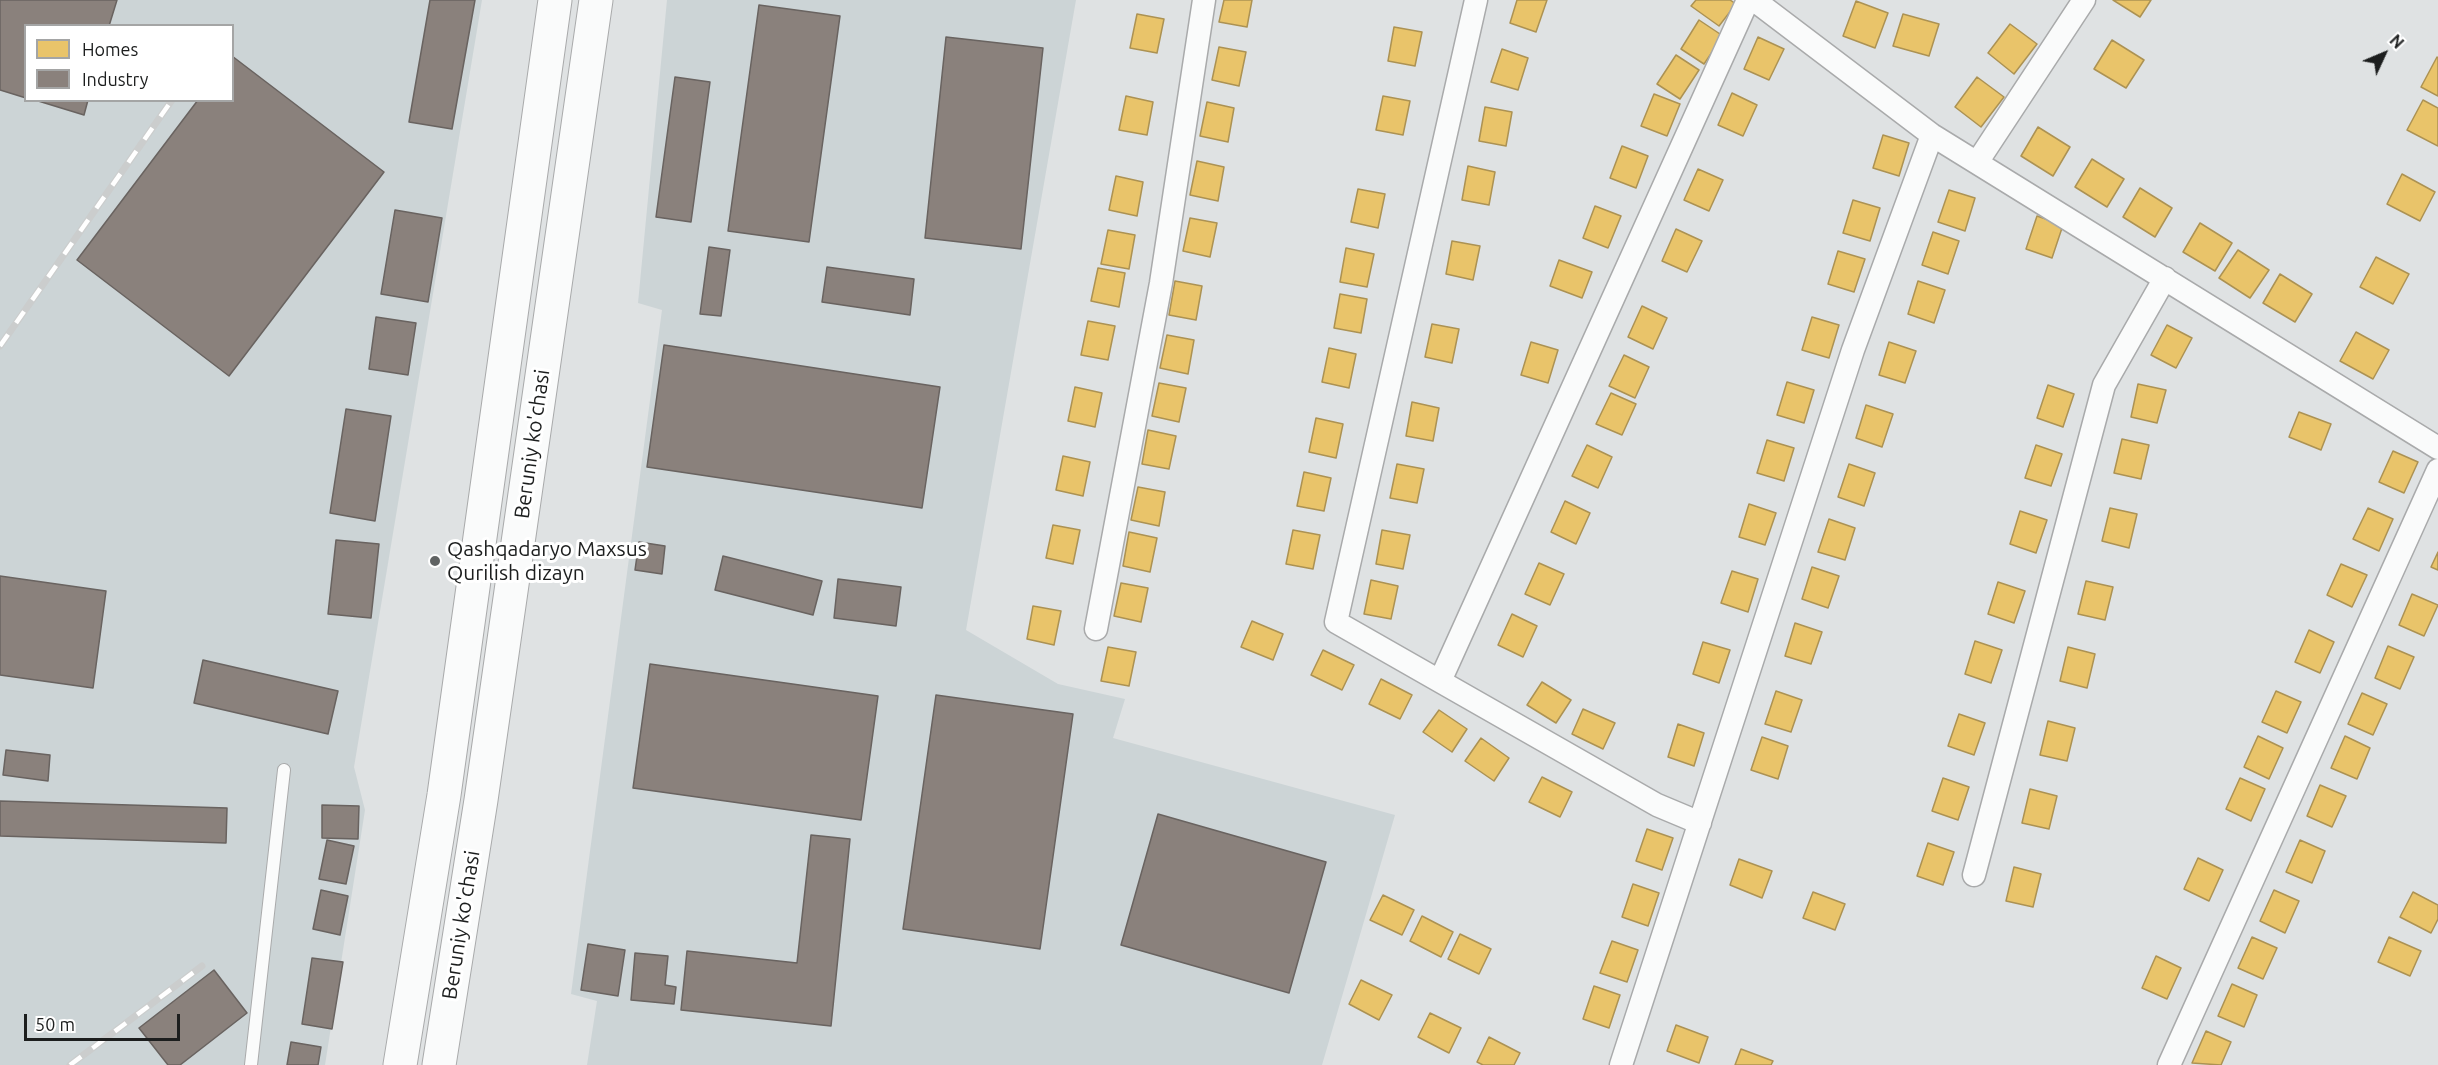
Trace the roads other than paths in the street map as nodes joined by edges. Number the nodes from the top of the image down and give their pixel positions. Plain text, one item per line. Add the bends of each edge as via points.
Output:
1 (555, 0) edge
2 (596, 0) edge
3 (1204, 0) edge
4 (1476, 0) edge
5 (1748, 0) edge
6 (1754, 0) edge
7 (2084, 0) edge
8 (1932, 135) junction
9 (1978, 162) junction
10 (2165, 278) junction
11 (2438, 448) edge
12 (2438, 470) edge
13 (1096, 629) dead end
14 (1440, 681) junction
15 (284, 770) dead end
16 (444, 795) junction
17 (482, 800) junction
18 (1700, 823) junction
19 (1974, 875) dead end
20 (251, 1065) edge
21 (400, 1065) edge
22 (439, 1065) edge
23 (1621, 1065) edge
24 (2169, 1065) edge

1 - 16 main road, Beruniy ko'chasi
2 - 17 main road, Beruniy ko'chasi
3 - 13 street via 1161,283
4 - 14 street via 1336,622
5 - 14 street
6 - 8 street
7 - 9 street
8 - 9 street
8 - 18 street via 1853,350
9 - 10 street
10 - 11 street
10 - 19 street via 2104,385
12 - 24 street
14 - 18 street via 1657,805
15 - 20 lane
16 - 17 main road
16 - 21 main road, Beruniy ko'chasi
17 - 22 main road, Beruniy ko'chasi
18 - 23 street

